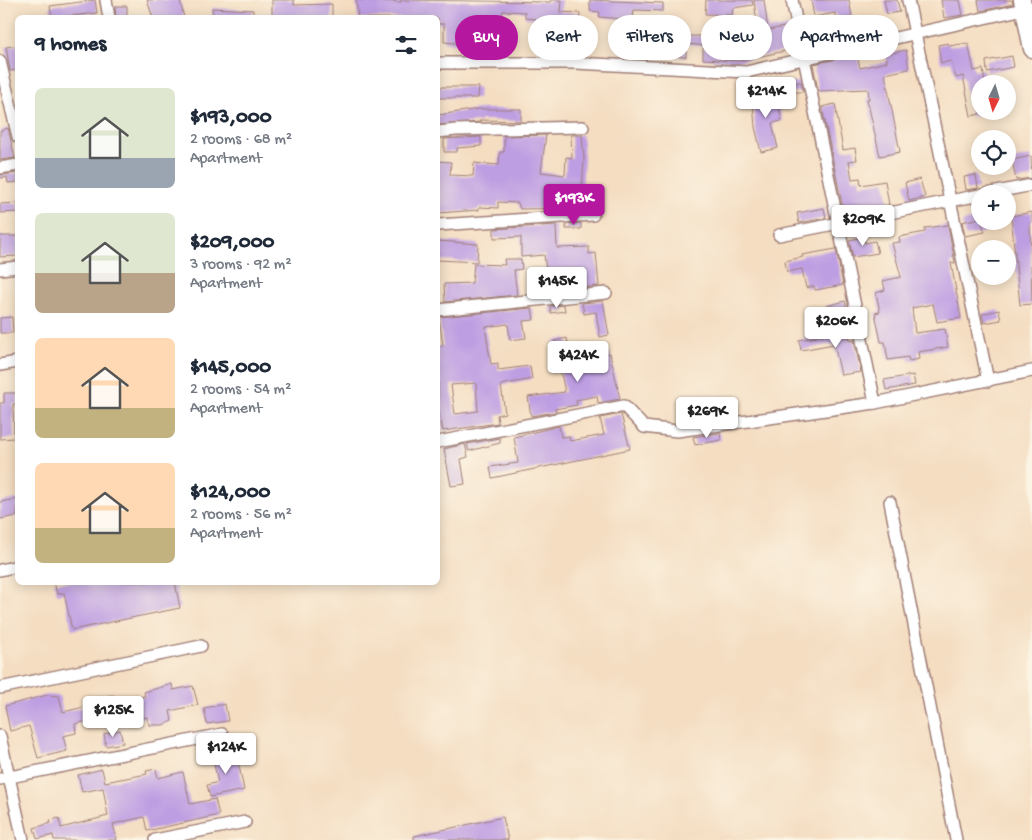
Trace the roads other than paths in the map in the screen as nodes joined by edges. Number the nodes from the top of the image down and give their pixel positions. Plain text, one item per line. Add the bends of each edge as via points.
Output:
1 (106, 0) edge
2 (792, 0) edge
3 (908, 0) edge
4 (1026, 5) edge
5 (108, 15) edge
6 (795, 15) edge
7 (915, 32) junction
8 (899, 36) edge
9 (1032, 49) edge
10 (804, 60) joint
11 (0, 61) edge
12 (440, 64) edge
13 (3, 91) edge
14 (583, 127) dead end
15 (15, 128) edge
16 (440, 132) edge
17 (15, 166) edge
18 (0, 168) edge
19 (1032, 184) edge
20 (1016, 187) edge
21 (971, 197) edge
22 (952, 201) junction
23 (592, 215) dead end
24 (838, 224) junction
25 (440, 225) edge
26 (779, 235) dead end
27 (15, 267) edge
28 (0, 269) edge
29 (606, 293) dead end
30 (440, 310) edge
31 (15, 362) edge
32 (0, 365) edge
33 (1032, 371) edge
34 (988, 381) junction
35 (875, 403) junction
36 (440, 442) edge
37 (890, 502) dead end
38 (15, 567) edge
39 (0, 570) edge
40 (201, 646) dead end
41 (0, 688) edge
42 (222, 734) dead end
43 (0, 736) edge
44 (4, 778) edge
45 (245, 822) dead end
46 (23, 840) edge
47 (155, 840) edge
48 (956, 840) edge

1 - 5 street
2 - 6 street
3 - 7 street
4 - 7 street
4 - 9 street
7 - 8 street
7 - 22 street
10 - 12 street via 746,72 576,63
10 - 24 street
11 - 13 street
13 - 15 street
14 - 16 street
17 - 18 street
19 - 20 street
21 - 22 street
22 - 24 street
22 - 34 street
23 - 25 street
24 - 26 street
24 - 35 street
27 - 28 street
29 - 30 street
31 - 32 street
33 - 34 street
34 - 35 street
35 - 36 street via 677,431 644,427 624,406
37 - 48 street
38 - 39 street
40 - 41 street
42 - 44 street
43 - 44 street
44 - 46 street
45 - 47 street

